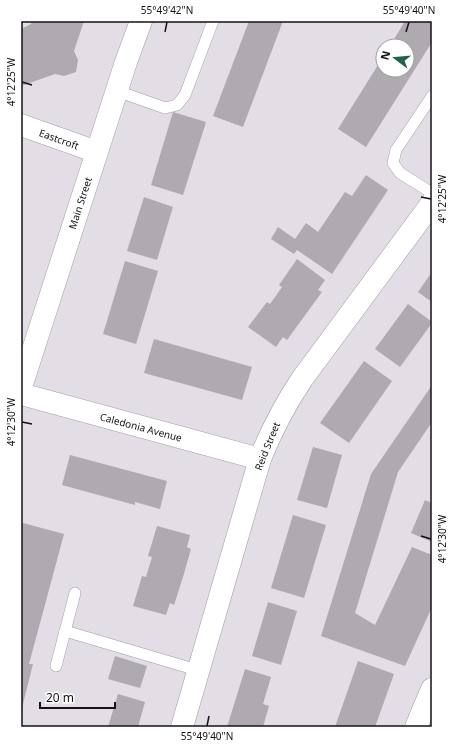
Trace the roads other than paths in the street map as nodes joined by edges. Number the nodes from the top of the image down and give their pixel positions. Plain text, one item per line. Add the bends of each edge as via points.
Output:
1 (142, 21) edge
2 (213, 21) edge
3 (117, 91) junction
4 (432, 96) edge
5 (21, 125) edge
6 (97, 152) junction
7 (432, 193) edge
8 (432, 203) edge
9 (21, 387) edge
10 (21, 394) edge
11 (260, 459) junction
12 (75, 592) dead end
13 (65, 631) junction
14 (56, 666) dead end
15 (197, 670) junction
16 (432, 689) edge
17 (182, 727) edge
18 (416, 727) edge

1 - 3 street, Main Street
2 - 3 lane via 185,95 177,105 165,108
3 - 6 street, Main Street
4 - 7 lane via 396,150 393,163 400,172
5 - 6 street, Eastcroft
6 - 9 street, Main Street
8 - 11 street, Reid Street via 302,378 270,432
10 - 11 street, Caledonia Avenue
11 - 15 street, Reid Street
12 - 13 lane
13 - 14 lane
13 - 15 lane
15 - 17 street, Reid Street
16 - 18 street

